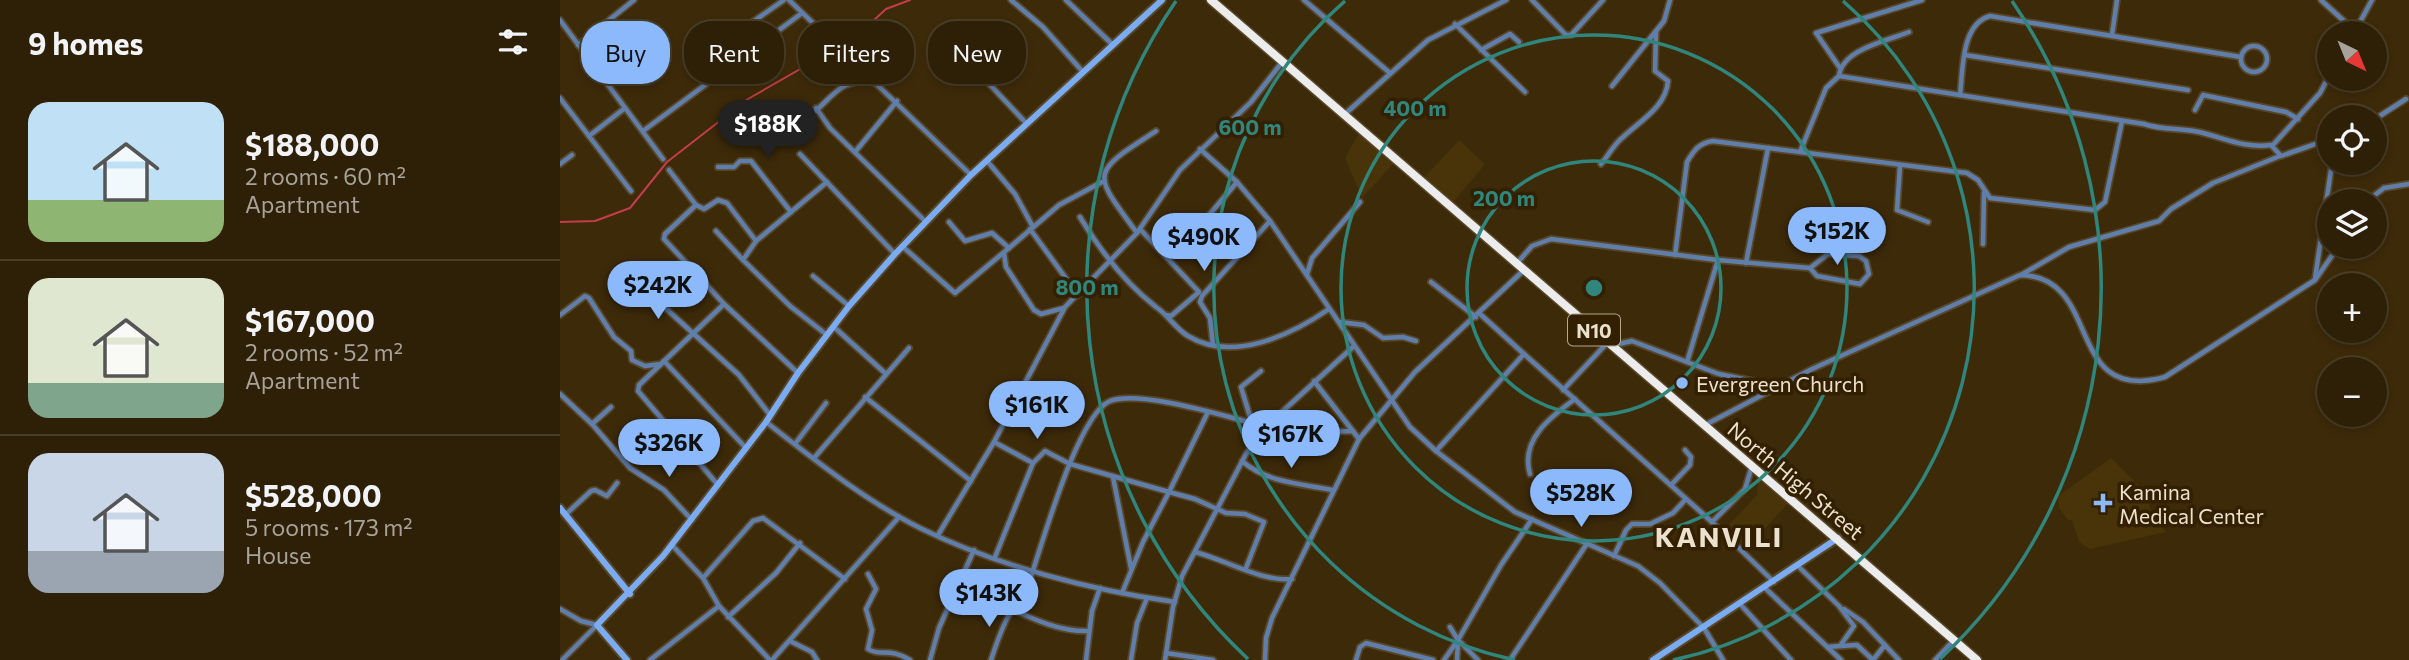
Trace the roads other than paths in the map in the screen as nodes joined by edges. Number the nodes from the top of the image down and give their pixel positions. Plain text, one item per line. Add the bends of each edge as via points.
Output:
1 (634, 0) edge
2 (786, 0) edge
3 (1012, 0) edge
4 (1066, 0) edge
5 (1161, 0) edge
6 (1210, 0) edge
7 (1304, 0) edge
8 (1506, 0) edge
9 (1532, 0) edge
10 (1603, 0) edge
11 (1670, 0) edge
12 (1922, 0) edge
13 (2117, 0) edge
14 (2321, 0) edge
15 (2372, 0) edge
16 (1912, 1) edge
17 (1496, 2) edge
18 (802, 13) junction
19 (560, 20) edge
20 (755, 21) edge
21 (810, 21) edge
22 (2343, 21) edge
23 (2361, 21) edge
24 (1455, 24) junction
25 (784, 27) edge
26 (1656, 32) junction
27 (1909, 32) dead end
28 (2112, 35) junction
29 (1519, 42) dead end
30 (578, 45) junction
31 (1114, 46) junction
32 (1481, 50) junction
33 (1965, 55) junction
34 (2241, 57) junction
35 (1283, 61) junction
36 (1840, 68) junction
37 (1083, 72) junction
38 (1390, 73) junction
39 (1839, 76) junction
40 (709, 84) edge
41 (847, 84) edge
42 (878, 84) edge
43 (989, 84) edge
44 (1612, 86) dead end
45 (2188, 90) dead end
46 (2318, 91) edge
47 (1525, 92) dead end
48 (1959, 95) junction
49 (560, 98) edge
50 (2406, 100) dead end
51 (897, 101) junction
52 (625, 108) junction
53 (783, 108) dead end
54 (816, 108) junction
55 (2194, 110) dead end
56 (2387, 112) edge
57 (1344, 115) junction
58 (2298, 119) junction
59 (2122, 121) junction
60 (1026, 123) junction
61 (643, 131) junction
62 (1156, 131) dead end
63 (589, 136) junction
64 (2317, 143) edge
65 (2272, 146) junction
66 (1768, 148) junction
67 (1200, 149) junction
68 (855, 152) junction
69 (1800, 152) junction
70 (800, 153) dead end
71 (572, 155) dead end
72 (2281, 156) junction
73 (663, 159) dead end
74 (987, 160) junction
75 (560, 164) edge
76 (1601, 164) dead end
77 (1900, 166) junction
78 (718, 167) dead end
79 (669, 170) dead end
80 (971, 174) junction
81 (2330, 175) edge
82 (827, 182) junction
83 (1102, 182) junction
84 (1237, 182) junction
85 (2409, 184) edge
86 (2383, 189) edge
87 (631, 191) dead end
88 (1984, 192) junction
89 (1360, 202) dead end
90 (696, 205) junction
91 (791, 212) junction
92 (1080, 217) dead end
93 (925, 221) junction
94 (1270, 221) junction
95 (949, 222) dead end
96 (1928, 222) dead end
97 (1032, 228) junction
98 (716, 231) dead end
99 (1139, 231) junction
100 (756, 241) junction
101 (1983, 244) dead end
102 (902, 246) junction
103 (1009, 248) junction
104 (1004, 253) junction
105 (895, 254) junction
106 (1675, 255) junction
107 (1235, 257) junction
108 (2330, 259) edge
109 (743, 260) junction
110 (1718, 260) junction
111 (1109, 261) junction
112 (1517, 263) junction
113 (1746, 263) junction
114 (1810, 268) junction
115 (1525, 269) junction
116 (1306, 275) junction
117 (2020, 275) junction
118 (813, 276) dead end
119 (2315, 280) junction
120 (1431, 282) dead end
121 (640, 285) dead end
122 (1206, 289) junction
123 (1199, 292) junction
124 (1078, 295) junction
125 (724, 304) junction
126 (849, 306) junction
127 (1064, 308) junction
128 (1158, 308) junction
129 (1329, 309) junction
130 (560, 315) edge
131 (1477, 315) junction
132 (1340, 322) junction
133 (834, 327) junction
134 (692, 332) junction
135 (828, 335) junction
136 (1416, 341) dead end
137 (1610, 344) junction
138 (1213, 345) junction
139 (1355, 346) junction
140 (909, 348) dead end
141 (1524, 354) junction
142 (662, 362) junction
143 (1687, 362) junction
144 (1261, 371) dead end
145 (798, 373) junction
146 (885, 374) junction
147 (1314, 381) junction
148 (1753, 381) dead end
149 (1563, 390) junction
150 (560, 394) edge
151 (865, 397) junction
152 (1574, 399) junction
153 (1390, 401) junction
154 (826, 403) dead end
155 (611, 407) dead end
156 (1209, 411) junction
157 (771, 415) junction
158 (766, 422) junction
159 (1271, 422) junction
160 (1252, 423) junction
161 (592, 424) junction
162 (1705, 426) junction
163 (1353, 431) junction
164 (678, 436) junction
165 (1359, 439) junction
166 (994, 442) junction
167 (795, 444) junction
168 (746, 448) junction
169 (1685, 450) dead end
170 (1436, 451) junction
171 (645, 452) dead end
172 (814, 458) junction
173 (1242, 461) junction
174 (1033, 463) junction
175 (1070, 464) junction
176 (1752, 466) junction
177 (1530, 474) dead end
178 (1113, 477) junction
179 (971, 481) junction
180 (617, 483) dead end
181 (718, 485) junction
182 (1671, 485) junction
183 (1333, 490) junction
184 (1169, 492) junction
185 (1686, 499) junction
186 (560, 508) edge
187 (1217, 509) junction
188 (565, 514) junction
189 (899, 517) junction
190 (1532, 519) junction
191 (692, 520) junction
192 (1712, 522) junction
193 (938, 535) junction
194 (1838, 538) junction
195 (800, 543) junction
196 (672, 545) junction
197 (1586, 545) junction
198 (974, 550) junction
199 (1195, 552) junction
200 (1615, 556) junction
201 (995, 557) junction
202 (1799, 567) junction
203 (1246, 568) junction
204 (1032, 569) junction
205 (1131, 571) junction
206 (868, 574) dead end
207 (703, 578) junction
208 (845, 579) junction
209 (1292, 579) junction
210 (1774, 582) junction
211 (1100, 587) junction
212 (993, 588) dead end
213 (1765, 588) junction
214 (1122, 593) junction
215 (629, 594) junction
216 (1147, 598) junction
217 (1175, 602) junction
218 (1741, 605) junction
219 (719, 606) junction
220 (1839, 606) junction
221 (560, 609) edge
222 (1012, 610) junction
223 (568, 614) junction
224 (560, 615) edge
225 (729, 617) junction
226 (597, 625) junction
227 (1450, 627) dead end
228 (1704, 628) junction
229 (1090, 631) junction
230 (1955, 639) junction
231 (1458, 640) junction
232 (792, 642) dead end
233 (1885, 645) junction
234 (1840, 646) junction
235 (1828, 647) junction
236 (1166, 653) junction
237 (929, 659) edge
238 (562, 660) edge
239 (627, 660) edge
240 (650, 660) edge
241 (771, 660) edge
242 (817, 660) edge
243 (910, 660) edge
244 (991, 660) edge
245 (1086, 660) edge
246 (1131, 660) edge
247 (1165, 660) edge
248 (1213, 660) edge
249 (1265, 660) edge
250 (1356, 660) edge
251 (1433, 660) edge
252 (1444, 660) edge
253 (1457, 660) edge
254 (1478, 660) edge
255 (1510, 660) edge
256 (1653, 660) edge
257 (1723, 660) edge
258 (1790, 660) edge
259 (1841, 660) edge
260 (1873, 660) edge
261 (1899, 660) edge
262 (1935, 660) edge
263 (1977, 660) edge

1 - 30 street
2 - 18 street
2 - 20 street
3 - 37 street
4 - 31 street
5 - 31 street
6 - 35 highway, North High Street / N10
7 - 38 street
8 - 17 street
9 - 10 street via 1566,35
11 - 26 street
12 - 16 street
13 - 28 street
14 - 22 street
15 - 23 street
16 - 36 street via 1816,33
17 - 24 street
18 - 21 street
18 - 25 street
19 - 30 street
24 - 32 street
24 - 38 street
26 - 44 street
26 - 76 street via 1655,71 1668,80 1667,93
27 - 36 street via 1863,51
28 - 33 street via 1990,16 1974,24
28 - 34 street
29 - 32 street via 1510,34
30 - 52 street
31 - 37 street
32 - 47 street
33 - 45 street
33 - 48 street
34 - 34 street via 2244,67 2253,72 2263,69 2268,60 2265,50 2256,45 2246,48
35 - 57 highway, North High Street / N10
35 - 67 street via 1251,102
36 - 39 street
37 - 60 street
38 - 57 street
39 - 48 street
39 - 69 street via 1826,88
40 - 61 street
41 - 54 street
42 - 51 street
43 - 60 street
46 - 58 street
48 - 59 street
49 - 63 street
50 - 56 street
51 - 68 street
51 - 80 street
52 - 61 street
52 - 63 street
53 - 54 street via 794,121 802,121
54 - 68 street
55 - 58 street via 2199,98 2208,95 2286,112
57 - 112 highway, North High Street / N10
58 - 65 street
59 - 65 street via 2159,130 2190,131 2250,147
59 - 88 street via 2105,202 2095,210 1990,198
60 - 74 street
61 - 73 street
62 - 83 street via 1106,169
63 - 87 street
64 - 72 street
65 - 72 street
66 - 69 street
66 - 106 street via 1713,141 1693,151 1687,162
66 - 113 street
67 - 84 street
67 - 99 street via 1180,170
68 - 93 street
69 - 77 street
70 - 82 street
71 - 75 street
72 - 117 street via 2213,183 2159,221 2076,245
74 - 80 street
74 - 97 street via 1014,194
77 - 88 street via 1967,173 1978,180
77 - 96 street via 1897,210
78 - 91 street via 751,161
79 - 90 street
80 - 93 street
81 - 119 street
82 - 91 street
82 - 105 street
83 - 97 street via 1059,205
83 - 99 street
84 - 94 street
84 - 107 street via 1199,227
85 - 86 street
88 - 101 street
89 - 116 street via 1312,258
90 - 100 street via 704,209 718,200 727,203
90 - 125 street via 664,239
91 - 100 street
92 - 111 street
93 - 102 street
94 - 107 street
94 - 116 street
95 - 103 street via 965,241 992,233
97 - 103 street
97 - 124 street
98 - 109 street
99 - 111 street
99 - 123 street
100 - 109 street
102 - 104 street via 956,293
102 - 105 street
103 - 104 street
104 - 127 street via 1006,267 1034,310 1041,314
105 - 126 street
106 - 110 street
106 - 112 street via 1550,239 1532,246
107 - 122 street
108 - 119 street
109 - 135 street
110 - 113 street
110 - 143 street
111 - 124 street
111 - 128 street via 1134,290
112 - 115 highway, North High Street / N10
113 - 114 street
114 - 114 street via 1828,254 1858,256 1866,261 1869,274 1860,284 1817,275
115 - 131 street
115 - 137 highway, North High Street / N10
116 - 129 street
117 - 119 street via 2032,275 2063,293 2109,374 2142,383 2165,377
117 - 162 street via 1812,369
118 - 126 street
120 - 131 street
121 - 134 street
122 - 123 street
122 - 138 street via 1200,302 1210,318
123 - 128 street via 1171,316
124 - 127 street
125 - 134 street
125 - 145 street
126 - 133 street
127 - 166 street
128 - 138 street via 1190,337
129 - 132 street
129 - 138 street via 1262,343
130 - 142 street via 585,296 614,337 631,351 632,360 645,366
131 - 141 street
131 - 153 street
132 - 136 street via 1364,325 1383,338
132 - 139 street
133 - 135 street
133 - 146 street
134 - 142 street
134 - 157 street via 739,375
135 - 145 street
137 - 143 street via 1632,341
137 - 149 street
137 - 162 highway, North High Street / N10
139 - 147 street
139 - 153 street
140 - 146 street
141 - 149 street
141 - 170 street
142 - 164 street via 639,384 638,391
142 - 168 street
143 - 148 street
144 - 160 street via 1241,387
145 - 157 street
146 - 151 street
147 - 159 street
147 - 163 street
149 - 152 street
150 - 161 street
151 - 172 street
151 - 179 street
152 - 177 street via 1546,419 1534,438 1527,464
152 - 182 street
153 - 165 street
153 - 170 street
154 - 167 street
155 - 161 street
156 - 160 street
156 - 175 street via 1135,398 1111,401 1093,416
156 - 184 street
157 - 158 street
158 - 167 street
158 - 168 street
159 - 160 street
159 - 163 street via 1287,430 1310,423 1331,432
159 - 173 street
161 - 191 street via 630,468 664,490
162 - 176 highway, North High Street / N10
163 - 165 street
164 - 171 street via 659,440
164 - 181 street
165 - 183 street
166 - 174 street
166 - 179 street
167 - 172 street
168 - 181 street
169 - 182 street via 1690,465
170 - 190 street via 1503,504
172 - 189 street
173 - 183 street via 1256,472 1281,480
173 - 187 street
174 - 175 street via 1045,451
174 - 201 street
175 - 178 street
175 - 204 street
176 - 192 street via 1745,489
176 - 194 highway, North High Street / N10
178 - 184 street
178 - 205 street
179 - 193 street
180 - 188 street via 607,496 591,491
181 - 191 street
182 - 185 street
183 - 209 street
184 - 187 street
184 - 205 street
185 - 192 street
185 - 200 street via 1673,513 1650,524 1632,524
186 - 188 street
187 - 199 street
187 - 203 street via 1264,522
188 - 215 street
189 - 193 street
189 - 208 street
190 - 197 street
190 - 231 street
191 - 196 street
192 - 210 street
193 - 198 street
194 - 202 street
194 - 230 highway, North High Street / N10
195 - 207 street via 758,518
195 - 208 street
195 - 225 street
196 - 207 street
196 - 215 street
197 - 200 street
197 - 255 street
198 - 201 street
198 - 237 street
199 - 203 street
199 - 217 street
200 - 228 street via 1660,583
201 - 204 street
202 - 210 street
202 - 220 street
203 - 209 street via 1270,580
204 - 211 street
204 - 222 street via 1024,597
205 - 214 street
206 - 243 street via 876,589 866,609 872,630 868,649 874,653 897,651
207 - 219 street
208 - 241 street
209 - 249 street via 1267,632
210 - 213 street
211 - 214 street
211 - 229 street
212 - 222 street via 1001,591 1004,604
213 - 218 street
213 - 235 street
214 - 216 street
215 - 226 street
216 - 217 street
216 - 246 street
217 - 236 street
218 - 228 street
218 - 258 street
219 - 225 street
219 - 240 street
220 - 233 street
220 - 234 street via 1853,626
221 - 223 street
222 - 229 street via 1064,629
222 - 244 street
223 - 224 street
223 - 226 street
225 - 241 street
226 - 238 street
226 - 239 street
227 - 231 street
228 - 256 street
228 - 257 street
229 - 245 street
230 - 262 street
230 - 263 highway, North High Street / N10
231 - 252 street
231 - 253 street
231 - 254 street
232 - 242 street via 813,652
233 - 260 street
233 - 261 street
234 - 235 street
234 - 260 street via 1857,645
235 - 259 street
236 - 247 street
236 - 248 street
250 - 251 street via 1364,643

